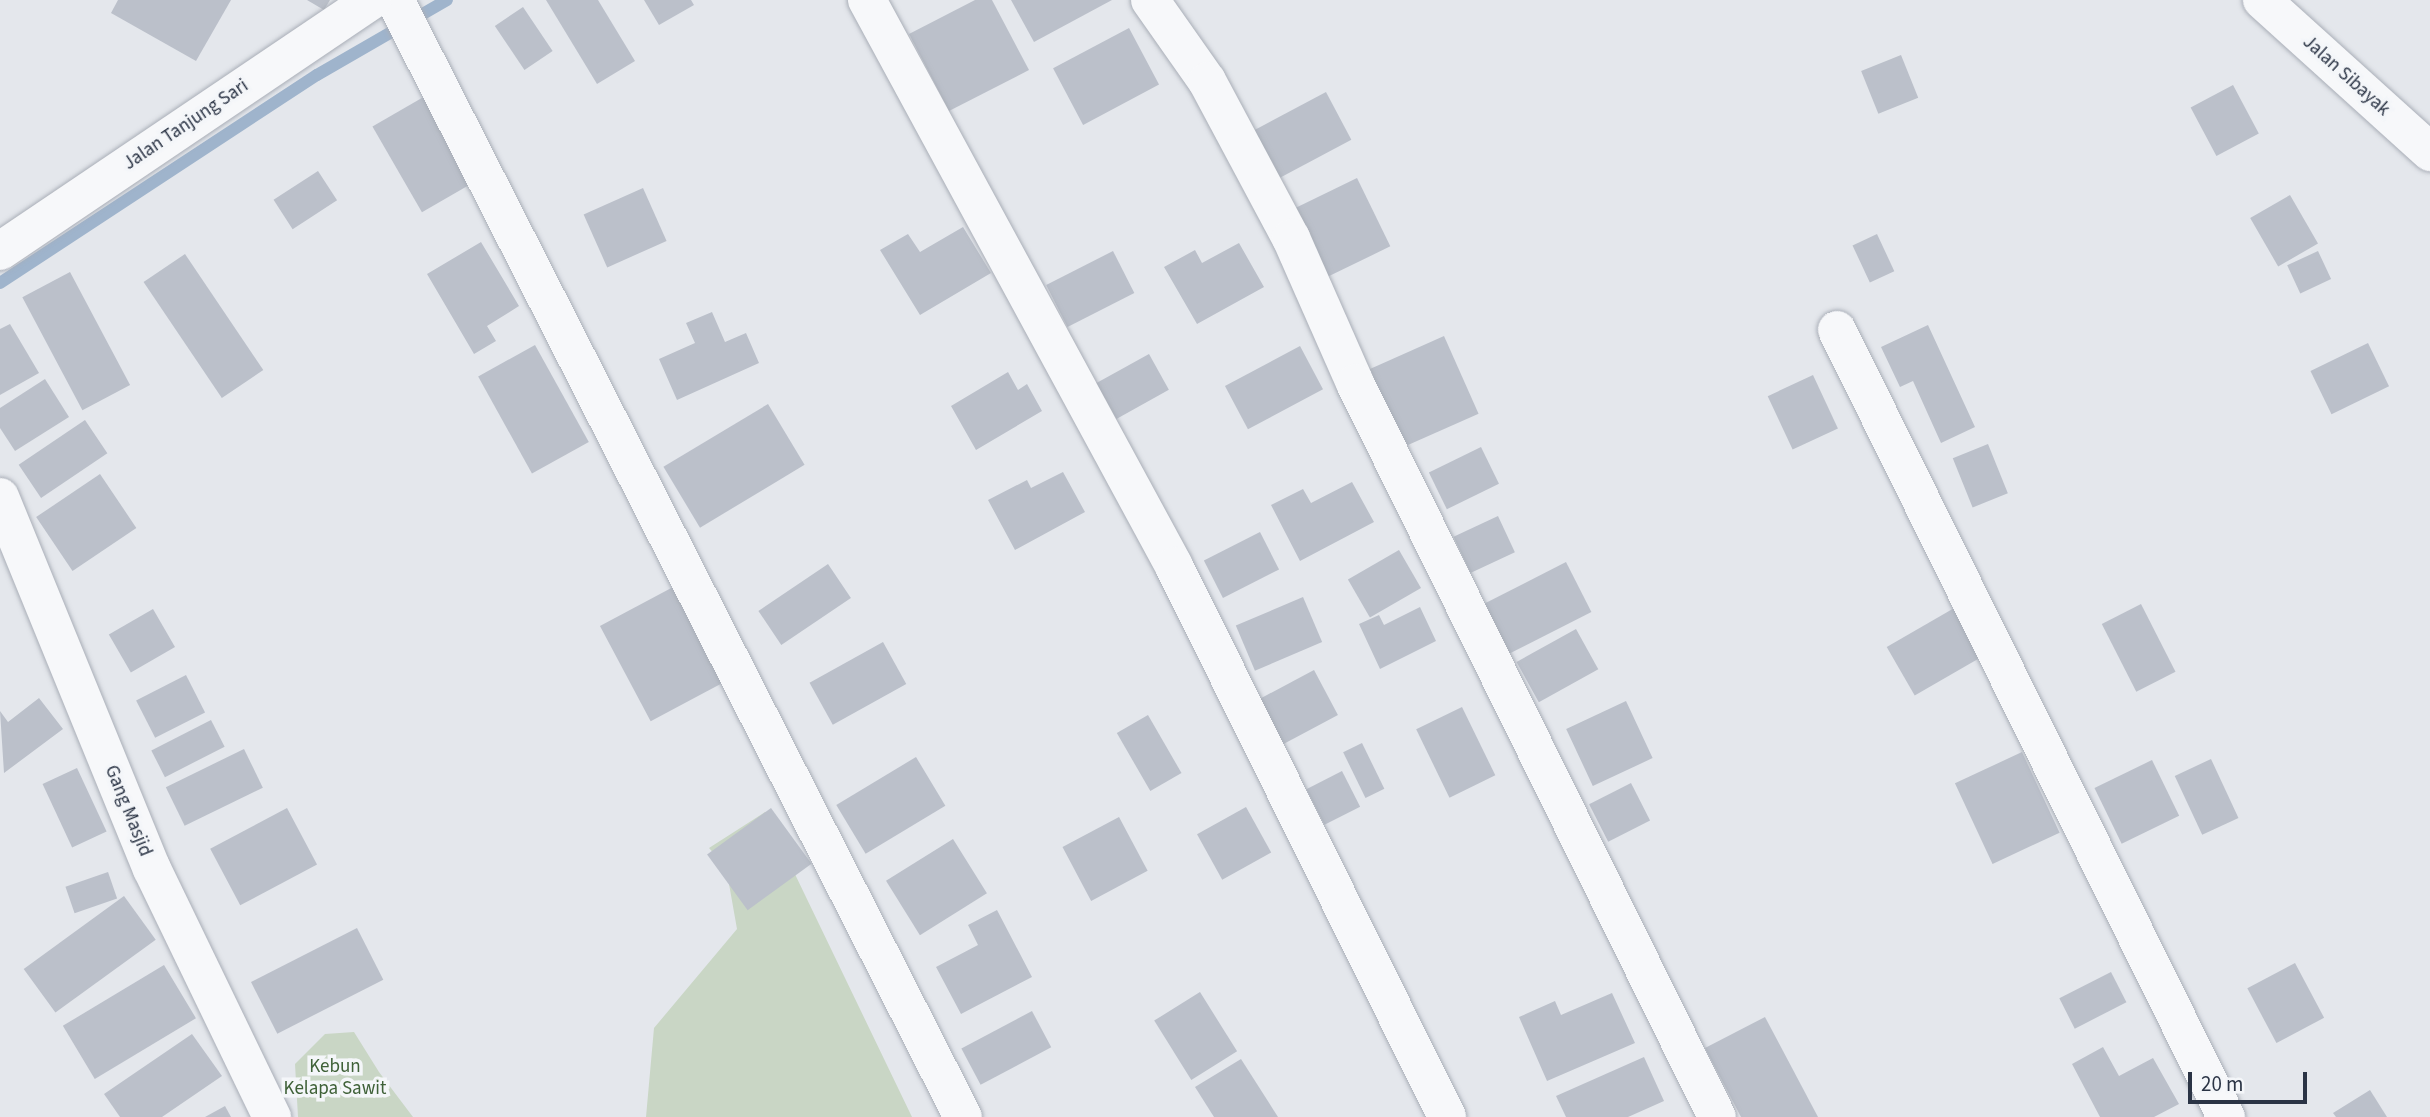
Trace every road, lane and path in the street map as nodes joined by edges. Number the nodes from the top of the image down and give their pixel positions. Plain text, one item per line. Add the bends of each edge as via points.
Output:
1 (867, 0) edge
2 (1150, 0) edge
3 (2262, 0) edge
4 (393, 8) edge
5 (2430, 152) edge
6 (0, 251) edge
7 (1837, 330) dead end
8 (0, 497) edge
9 (272, 1117) edge
10 (963, 1117) edge
11 (1447, 1117) edge
12 (1717, 1117) edge
13 (2226, 1117) edge

1 - 11 street via 1174,566
2 - 12 street via 1207,81 1291,238 1355,383
3 - 5 street, Jalan Sibayak
4 - 6 street, Jalan Tanjung Sari
4 - 10 street
7 - 13 street
8 - 9 street, Gang Masjid via 152,869

